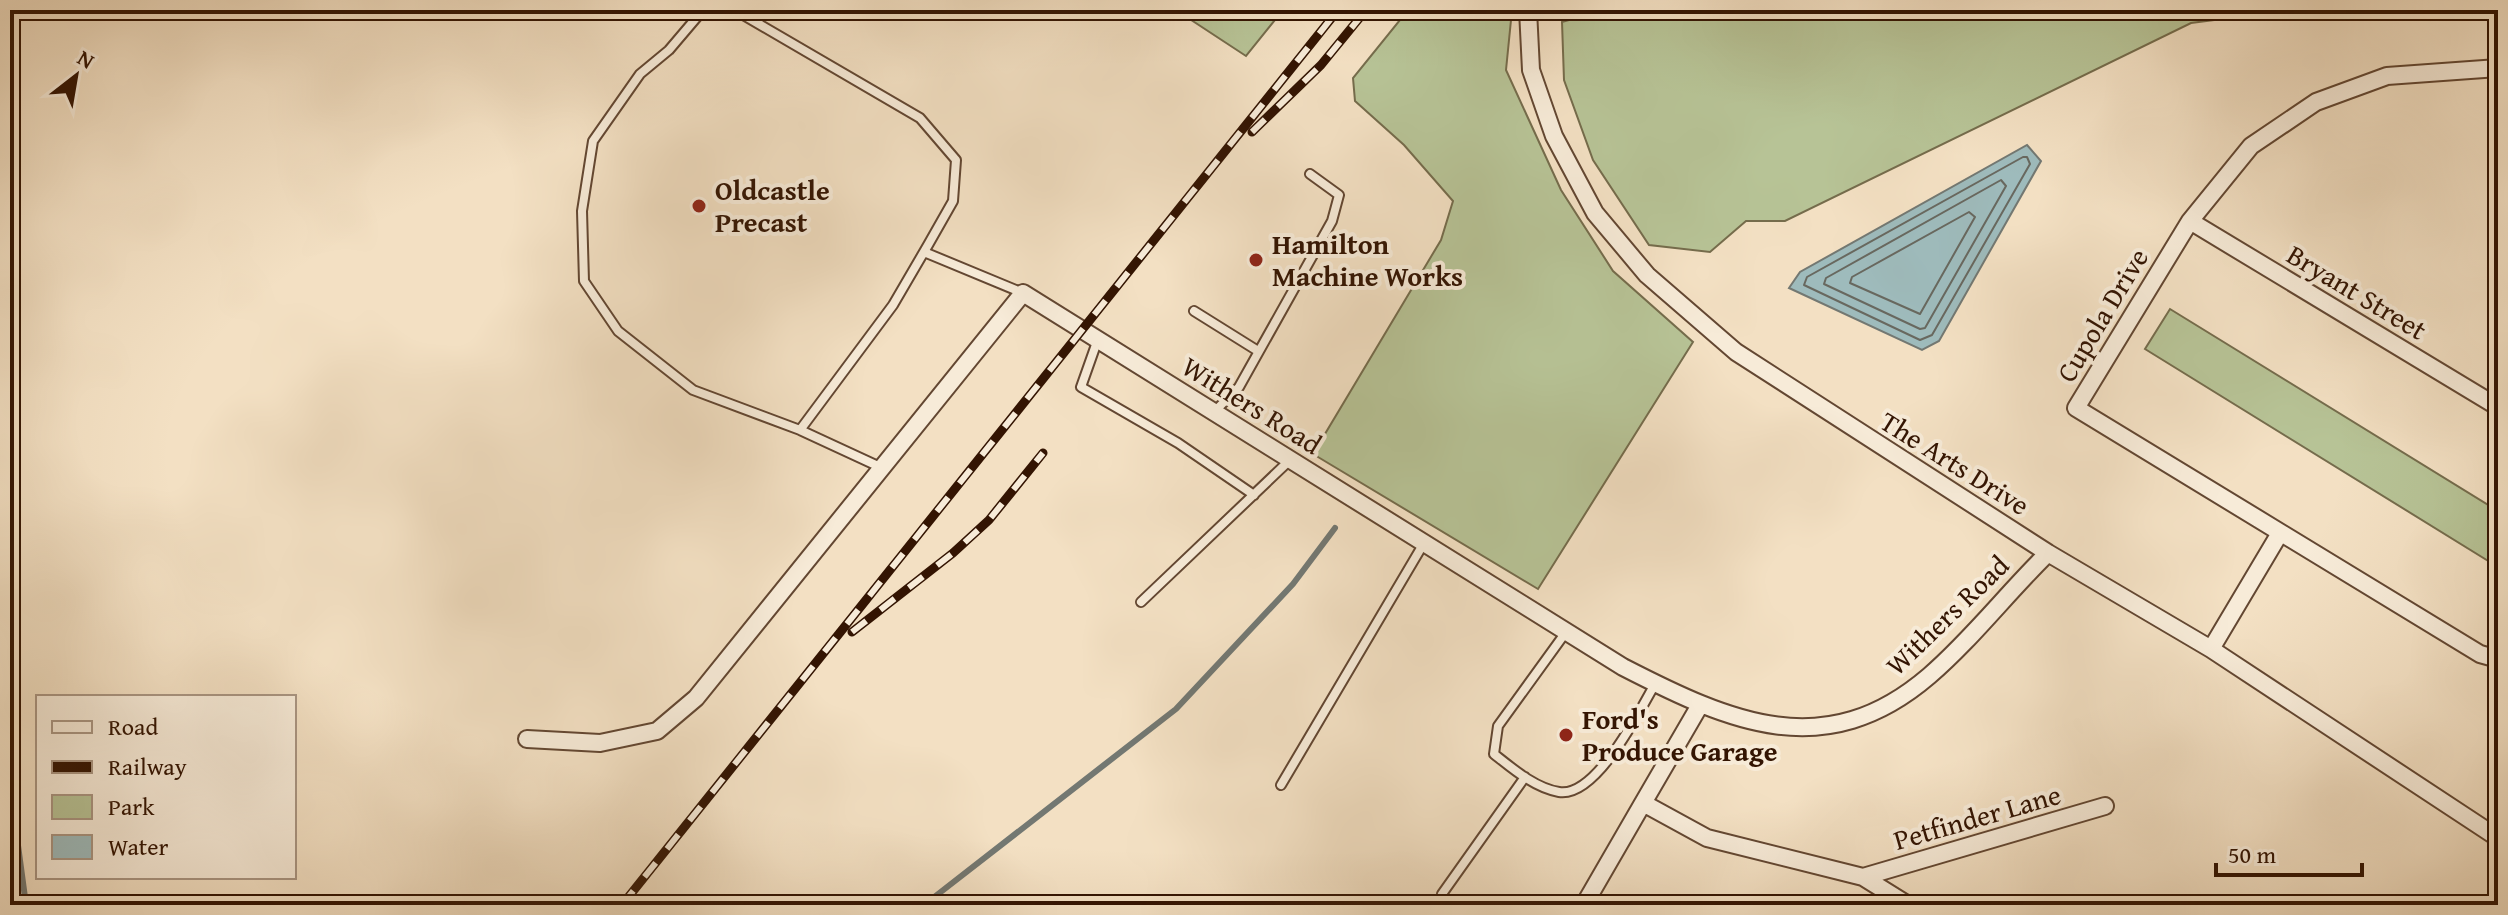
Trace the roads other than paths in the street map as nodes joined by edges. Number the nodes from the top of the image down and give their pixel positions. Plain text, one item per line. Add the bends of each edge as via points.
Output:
1 (703, 10) edge
2 (720, 10) edge
3 (1528, 10) edge
4 (2498, 68) edge
5 (1310, 174) dead end
6 (2190, 221) junction
7 (924, 252) junction
8 (1023, 293) junction
9 (1194, 311) dead end
10 (1098, 339) junction
11 (1258, 351) junction
12 (2498, 407) edge
13 (1214, 412) junction
14 (800, 430) junction
15 (1290, 460) junction
16 (880, 467) junction
17 (1254, 495) junction
18 (2280, 533) junction
19 (1424, 543) junction
20 (2048, 553) junction
21 (1141, 602) dead end
22 (1566, 632) junction
23 (2211, 649) junction
24 (2498, 659) edge
25 (1655, 684) junction
26 (1700, 705) junction
27 (527, 739) dead end
28 (1525, 777) junction
29 (1281, 785) dead end
30 (1643, 803) junction
31 (2105, 806) dead end
32 (2498, 838) edge
33 (1863, 877) junction
34 (1442, 894) dead end
35 (1584, 905) edge
36 (1908, 905) edge

1 - 14 lane via 640,74 593,141 582,211 584,281 618,331 693,390
2 - 7 lane via 740,13 920,118 956,160 953,201
3 - 20 street, The Arts Drive via 1531,70 1554,136 1595,213 1647,275 1736,352
4 - 6 street, Cupola Drive via 2387,76 2316,102 2251,146
5 - 11 lane via 1339,195 1332,221
6 - 12 street, Bryant Street
6 - 18 street, Cupola Drive via 2076,408
7 - 8 lane
7 - 14 lane via 893,305
8 - 10 street, Withers Road
8 - 16 street
9 - 11 lane
10 - 13 street, Withers Road
10 - 17 lane via 1081,387
11 - 13 lane via 1239,387
13 - 15 street, Withers Road
14 - 16 lane
15 - 17 lane
15 - 19 street, Withers Road
16 - 27 street via 696,698 657,731 600,743
17 - 21 lane
18 - 23 street
18 - 24 street, Cupola Drive via 2480,654
19 - 22 street, Withers Road
19 - 29 lane
20 - 23 street, The Arts Drive
20 - 26 street, Withers Road via 1928,677 1874,713 1817,728 1767,727
22 - 25 street, Withers Road
22 - 28 lane via 1498,726 1494,754
23 - 32 street, The Arts Drive
25 - 26 street, Withers Road
25 - 28 lane via 1619,745 1587,785 1561,793
26 - 30 street
28 - 34 lane
30 - 33 street, Petfinder Lane via 1707,838
30 - 35 street
31 - 33 street, Petfinder Lane
33 - 36 street, Petfinder Lane

